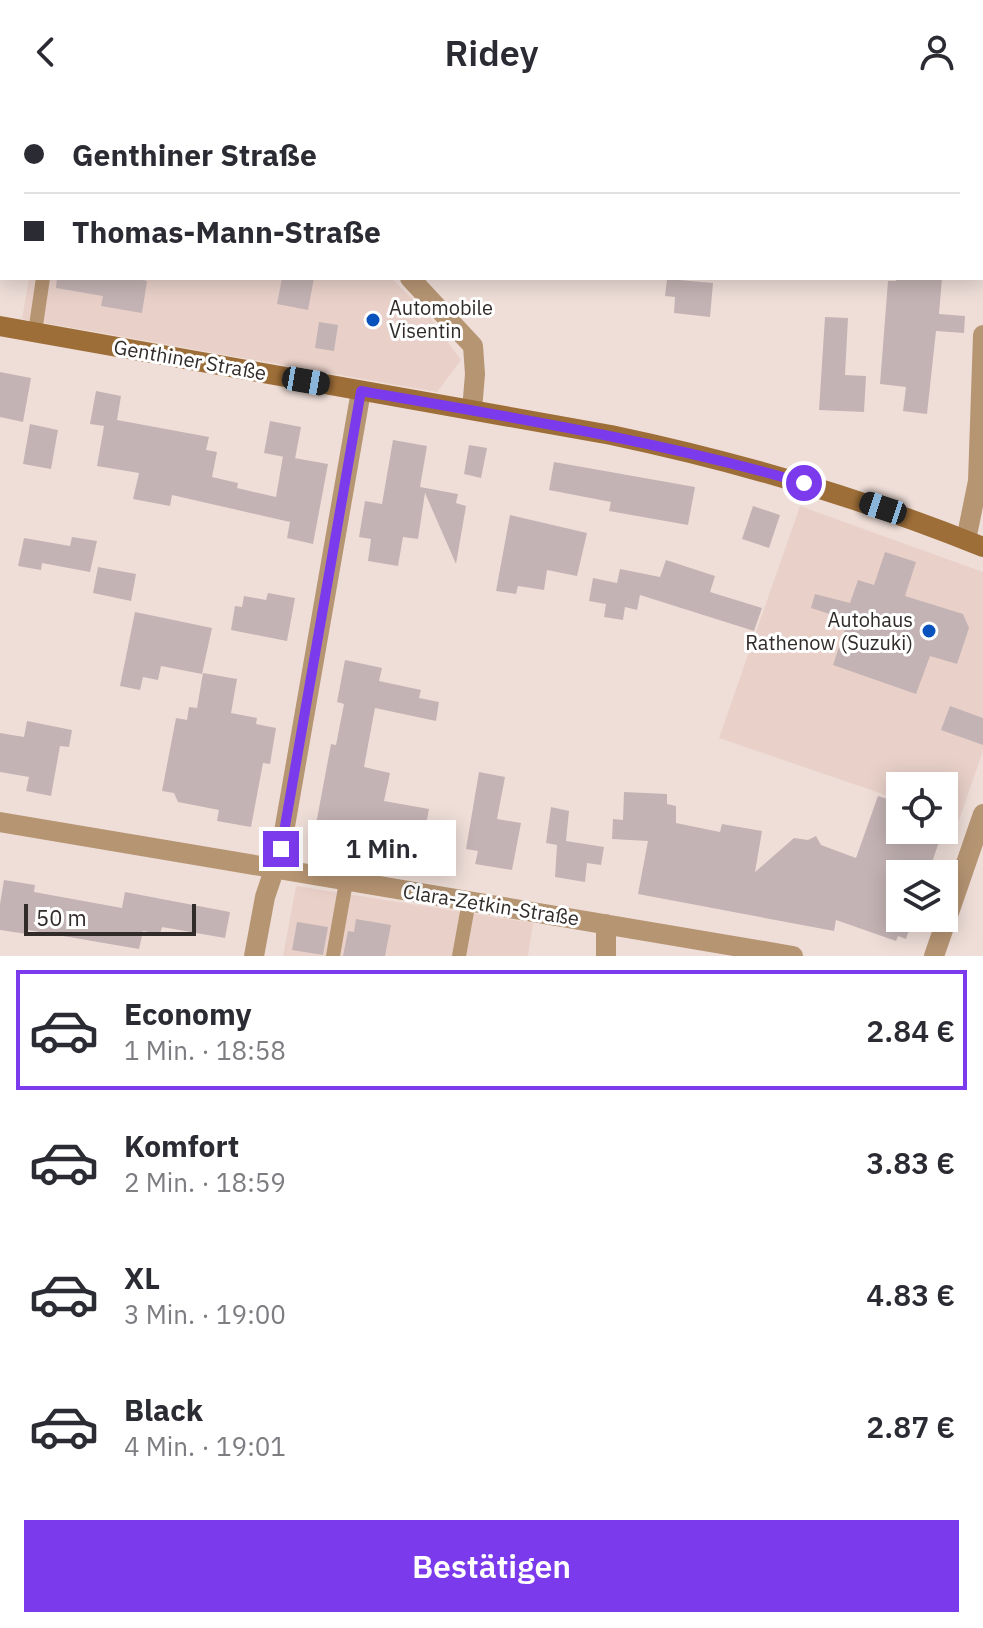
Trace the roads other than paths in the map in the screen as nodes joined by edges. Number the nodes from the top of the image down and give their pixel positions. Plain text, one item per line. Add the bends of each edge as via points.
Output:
1 (43, 280) edge
2 (412, 280) edge
3 (0, 326) edge
4 (35, 332) junction
5 (983, 335) edge
6 (361, 391) junction
7 (472, 410) junction
8 (974, 543) edge
9 (983, 814) edge
10 (0, 822) edge
11 (276, 870) junction
12 (346, 882) junction
13 (469, 901) junction
14 (606, 924) junction
15 (254, 956) edge
16 (333, 956) edge
17 (459, 956) edge
18 (606, 956) edge
19 (793, 956) edge
20 (934, 956) edge

1 - 4 lane
2 - 7 street via 473,346
3 - 4 main road, Genthiner Straße
4 - 6 main road, Genthiner Straße
5 - 8 street
6 - 7 main road, Genthiner Straße
6 - 11 street
7 - 8 main road, Genthiner Straße via 737,464 883,508
9 - 20 street
10 - 11 street, Clara-Zetkin-Straße
11 - 12 street, Clara-Zetkin-Straße
11 - 15 street
12 - 13 street, Clara-Zetkin-Straße
12 - 16 lane
13 - 14 street, Clara-Zetkin-Straße
13 - 17 lane
14 - 18 street
14 - 19 street, Clara-Zetkin-Straße

